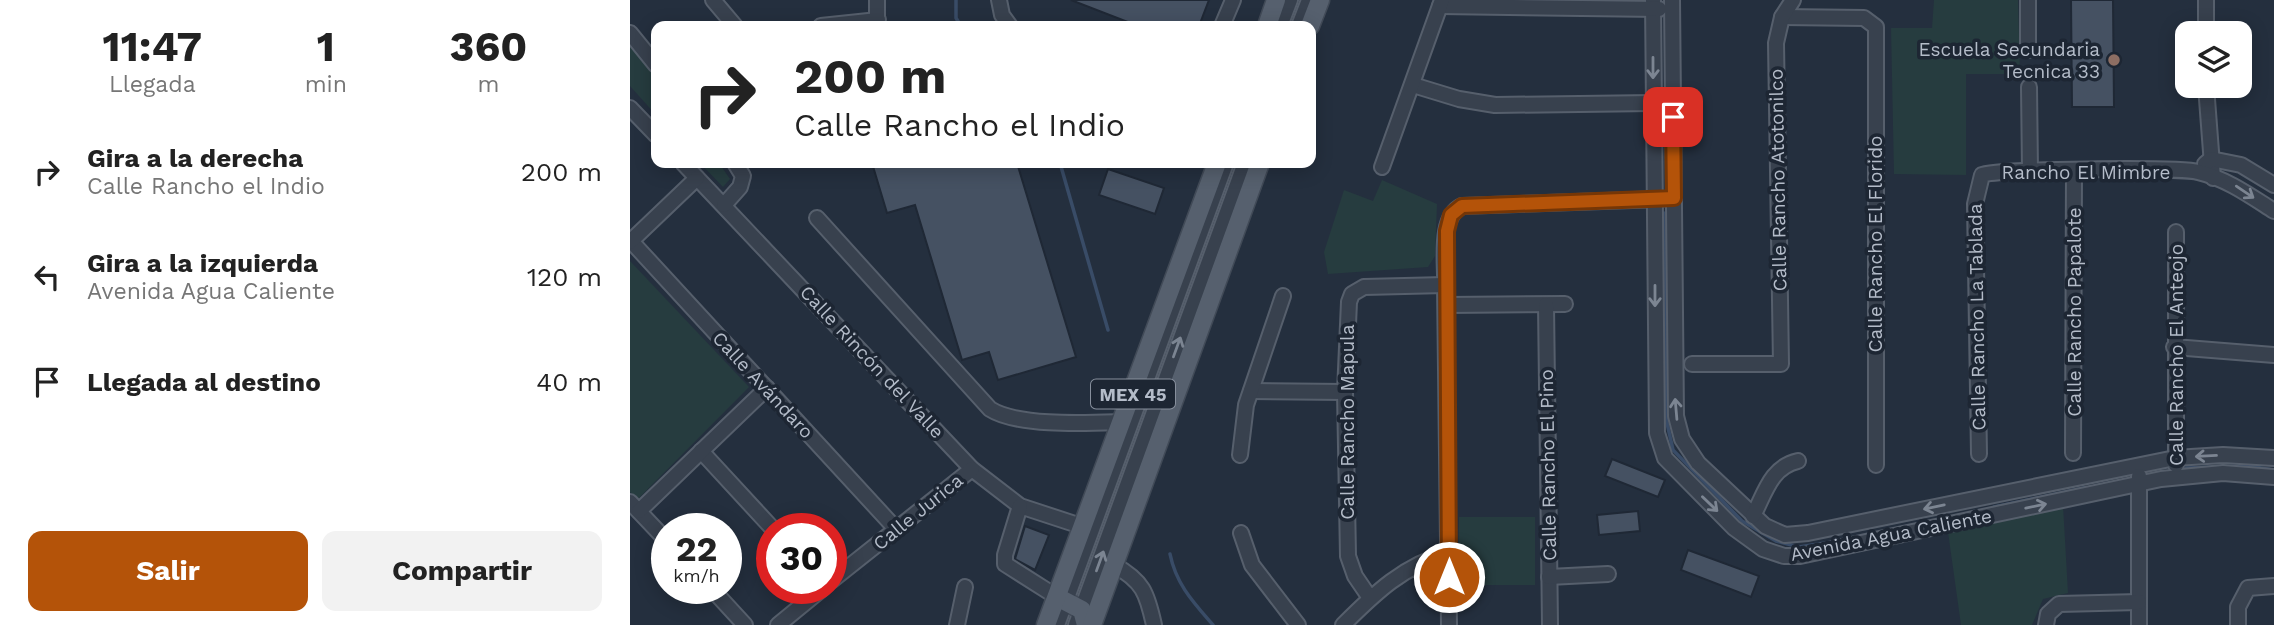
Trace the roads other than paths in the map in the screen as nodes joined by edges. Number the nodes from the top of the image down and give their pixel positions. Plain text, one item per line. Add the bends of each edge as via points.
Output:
1 (713, 0) edge
2 (877, 0) edge
3 (999, 0) edge
4 (1233, 0) edge
5 (1276, 0) edge
6 (1290, 0) edge
7 (1309, 0) edge
8 (1320, 0) edge
9 (1793, 0) edge
10 (2028, 0) edge
11 (2206, 0) edge
12 (1441, 3) edge
13 (1672, 4) edge
14 (1551, 5) edge
15 (1653, 5) edge
16 (1782, 17) junction
17 (731, 21) edge
18 (877, 21) edge
19 (1006, 21) edge
20 (1224, 21) edge
21 (1269, 21) edge
22 (1282, 21) edge
23 (1301, 21) edge
24 (1312, 21) edge
25 (2206, 21) edge
26 (630, 33) edge
27 (2028, 50) dead end
28 (651, 59) edge
29 (1413, 85) junction
30 (2029, 87) dead end
31 (2207, 98) edge
32 (1654, 103) junction
33 (630, 108) edge
34 (651, 130) edge
35 (2211, 159) junction
36 (1382, 167) dead end
37 (687, 168) edge
38 (738, 168) edge
39 (1215, 168) edge
40 (1224, 168) edge
41 (1243, 168) edge
42 (1257, 168) edge
43 (2030, 171) junction
44 (2074, 171) junction
45 (2196, 171) junction
46 (2213, 177) junction
47 (697, 178) junction
48 (1979, 180) joint
49 (2274, 185) edge
50 (1674, 198) junction
51 (1654, 199) junction
52 (724, 205) junction
53 (2274, 211) edge
54 (817, 218) dead end
55 (2176, 232) dead end
56 (630, 241) edge
57 (1446, 285) junction
58 (1283, 296) dead end
59 (1565, 304) dead end
60 (1447, 305) junction
61 (1546, 305) junction
62 (2174, 347) junction
63 (2274, 355) edge
64 (1692, 364) dead end
65 (767, 388) junction
66 (1251, 391) junction
67 (1345, 392) junction
68 (1123, 422) junction
69 (701, 451) junction
70 (2073, 453) dead end
71 (1979, 454) dead end
72 (1240, 455) dead end
73 (2175, 458) junction
74 (2274, 458) edge
75 (1798, 461) dead end
76 (1876, 465) dead end
77 (2138, 465) junction
78 (972, 469) junction
79 (2176, 477) junction
80 (2274, 477) edge
81 (2140, 484) junction
82 (1973, 499) junction
83 (1020, 506) junction
84 (635, 507) edge
85 (758, 513) edge
86 (1753, 516) junction
87 (1978, 519) junction
88 (651, 524) edge
89 (1084, 527) junction
90 (896, 529) junction
91 (1241, 533) dead end
92 (1449, 553) junction
93 (1114, 565) junction
94 (847, 568) edge
95 (1608, 574) dead end
96 (1549, 577) junction
97 (2274, 586) edge
98 (965, 587) dead end
99 (1370, 598) junction
100 (2139, 602) junction
101 (725, 604) edge
102 (804, 604) edge
103 (1076, 614) edge
104 (745, 625) edge
105 (778, 625) edge
106 (957, 625) edge
107 (1046, 625) edge
108 (1057, 625) edge
109 (1154, 625) edge
110 (1298, 625) edge
111 (1343, 625) edge
112 (1449, 625) edge
113 (1550, 625) edge
114 (2046, 625) edge
115 (2139, 625) edge
116 (2238, 625) edge

1 - 17 street
2 - 18 street
3 - 19 street
4 - 20 street
5 - 21 main road
6 - 22 street
7 - 23 street
8 - 24 main road
9 - 16 street, Calle Rancho Atotonilco
10 - 27 street
11 - 25 street
12 - 14 street
12 - 29 street
13 - 15 street
13 - 50 street, Avenida Agua Caliente
14 - 15 street
15 -> 32 street, Avenida Agua Caliente
16 - 64 street, Calle Rancho Atotonilco via 1776,43 1781,363
16 - 76 street, Calle Rancho El Florido via 1864,18 1874,23
26 - 28 street
29 - 32 street via 1495,105
29 - 36 street
30 - 43 street
31 - 35 street
32 - 51 street, Avenida Agua Caliente
33 - 34 street
35 - 45 street, Rancho El Mimbre
35 - 46 street
35 - 49 street via 2241,165
37 - 47 street, Calle Rincón del Valle
38 - 52 street via 743,176 740,187
39 - 68 main road, MEX 45
40 - 103 street
103 -> 41 street
42 - 93 main road, MEX 45
43 - 44 street, Rancho El Mimbre
43 - 48 street, Rancho El Mimbre via 1986,173
44 - 45 street, Rancho El Mimbre
44 - 70 street, Calle Rancho Papalote
45 - 46 street, Rancho El Mimbre
46 -> 53 street, Rancho El Mimbre via 2230,182
47 - 52 street, Calle Rincón del Valle
47 - 56 street
48 - 71 street, Calle Rancho La Tablada via 1975,204
50 - 51 street
86 -> 50 street, Avenida Agua Caliente via 1698,463 1679,428
51 - 57 street via 1462,206 1451,215 1447,227
51 -> 87 street, Avenida Agua Caliente via 1657,433 1665,458 1687,481 1746,538 1763,550 1784,556
52 - 78 street, Calle Rincón del Valle
54 - 68 street via 990,409 1009,417 1076,424
55 - 62 street, Calle Rancho El Anteojo
56 - 65 street, Calle Avándaro
57 - 60 street
57 - 67 street, Calle Rancho Mapula via 1364,287 1352,294
58 - 66 street
59 - 61 street
60 - 61 street
60 - 92 street
61 - 96 street, Calle Rancho El Pino
62 - 63 street
62 - 73 street, Calle Rancho El Anteojo
65 - 69 street
65 - 90 street, Calle Avándaro
66 - 67 street
66 - 72 street
67 - 99 street, Calle Rancho Mapula via 1348,556
68 - 89 main road, MEX 45
69 - 84 street
69 - 85 street
74 -> 73 street, Avenida Agua Caliente
73 - 77 street, Avenida Agua Caliente
73 - 79 street, Calle Rancho El Anteojo
75 - 86 street via 1785,464 1774,474
77 - 81 street
77 - 82 street, Avenida Agua Caliente
78 - 83 street, Calle Rincón del Valle
78 - 90 street, Calle Jurica
79 - 80 street, Avenida Agua Caliente via 2223,473
79 - 81 street, Avenida Agua Caliente
87 -> 81 street, Avenida Agua Caliente
81 - 100 street
82 -> 86 street, Avenida Agua Caliente via 1797,535 1776,533
82 - 87 street
83 - 89 street, Calle Rincón del Valle
83 - 103 street via 1005,564
84 - 88 street
89 - 103 main road, MEX 45
90 - 94 street, Calle Jurica
91 - 110 street via 1252,565
92 - 99 street via 1415,564
92 - 112 street
93 - 103 main road, MEX 45
93 - 109 street via 1136,577
95 - 96 street
96 - 113 street, Calle Rancho El Pino
97 - 116 street via 2248,588 2238,607
98 - 106 street
99 - 111 street
100 - 114 street via 2059,604 2048,614
100 - 115 street
101 - 104 street
102 - 105 street
103 - 107 main road, MEX 45
103 - 108 street

